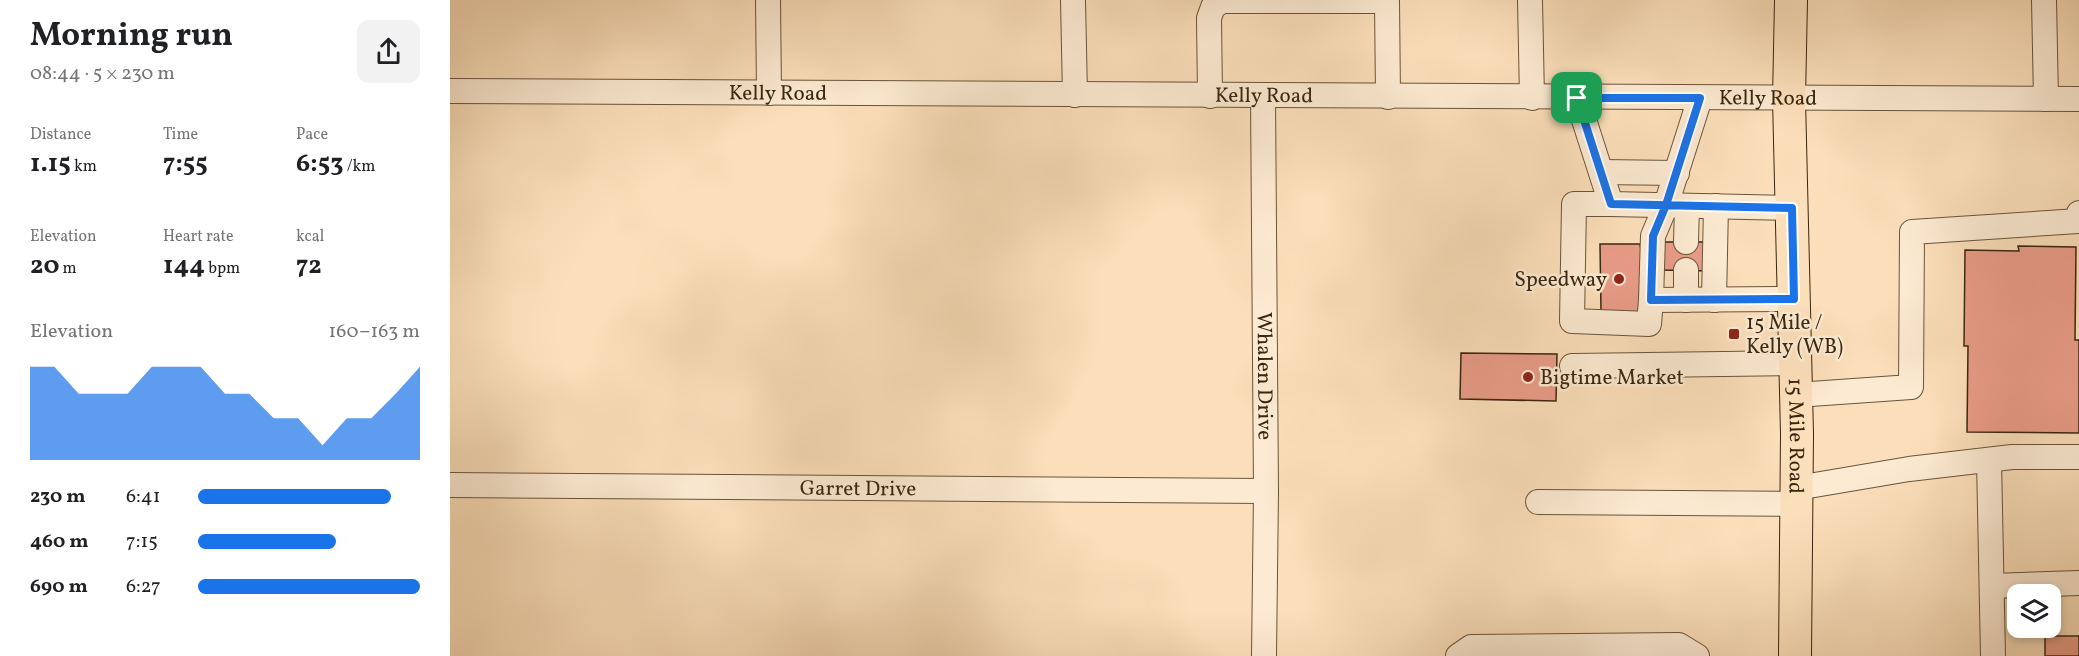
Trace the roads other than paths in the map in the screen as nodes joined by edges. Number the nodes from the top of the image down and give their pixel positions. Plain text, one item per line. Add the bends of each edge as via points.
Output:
1 (768, 0) edge
2 (1073, 0) edge
3 (1387, 0) edge
4 (1530, 0) edge
5 (1791, 0) edge
6 (2044, 0) edge
7 (450, 91) edge
8 (769, 93) junction
9 (1075, 95) junction
10 (1210, 96) junction
11 (1263, 96) junction
12 (1388, 97) junction
13 (1532, 98) junction
14 (1577, 98) junction
15 (1700, 98) junction
16 (1789, 99) junction
17 (2046, 99) junction
18 (2079, 99) edge
19 (1601, 172) junction
20 (1677, 173) junction
21 (1611, 204) junction
22 (1676, 205) junction
23 (1716, 206) junction
24 (1792, 208) junction
25 (2079, 213) edge
26 (1686, 242) dead end
27 (1686, 270) dead end
28 (1794, 299) junction
29 (1651, 300) junction
30 (1686, 300) junction
31 (1714, 300) junction
32 (1796, 363) junction
33 (1572, 366) dead end
34 (1796, 395) junction
35 (2079, 457) edge
36 (1989, 460) junction
37 (450, 485) edge
38 (1266, 491) junction
39 (1797, 496) junction
40 (1538, 502) dead end
41 (2079, 583) edge
42 (1992, 586) junction
43 (1264, 656) edge
44 (1458, 656) edge
45 (1696, 656) edge
46 (1795, 656) edge
47 (1994, 656) edge

1 - 8 street
2 - 9 street
3 - 10 street via 1222,1 1213,7 1209,18
3 - 12 street
4 - 13 street
5 - 16 main road, 15 Mile Road
6 - 17 street
7 - 8 street, Kelly Road
8 - 9 street, Kelly Road
9 - 10 street, Kelly Road
10 - 11 street, Kelly Road
11 - 12 street, Kelly Road
11 - 38 street, Whalen Drive
12 - 13 street, Kelly Road
13 - 14 street, Kelly Road
14 - 15 street, Kelly Road
14 - 19 street
15 - 16 street, Kelly Road
15 - 20 street
16 - 17 street, Kelly Road
16 - 24 main road, 15 Mile Road
17 - 18 street, Kelly Road
19 - 20 street
19 - 21 street
20 - 22 street
21 - 22 street
21 - 29 street via 1574,204 1572,321 1649,324
22 - 23 street
22 - 26 street
22 - 29 street via 1653,236
23 - 24 street
23 - 31 street
24 - 28 main road, 15 Mile Road
25 - 34 street via 2078,221 1912,232 1911,387
27 - 30 street
28 - 31 street
28 - 32 main road, 15 Mile Road
29 - 30 street
30 - 31 street
32 - 33 street
32 - 34 main road, 15 Mile Road
34 - 39 main road, 15 Mile Road
35 - 36 street
36 - 39 street via 1909,469
36 - 42 street
37 - 38 street, Garret Drive
38 - 43 street, Whalen Drive
39 - 40 street
39 - 46 main road, 15 Mile Road
41 - 42 street
42 - 47 street
44 - 45 street via 1471,647 1679,645

